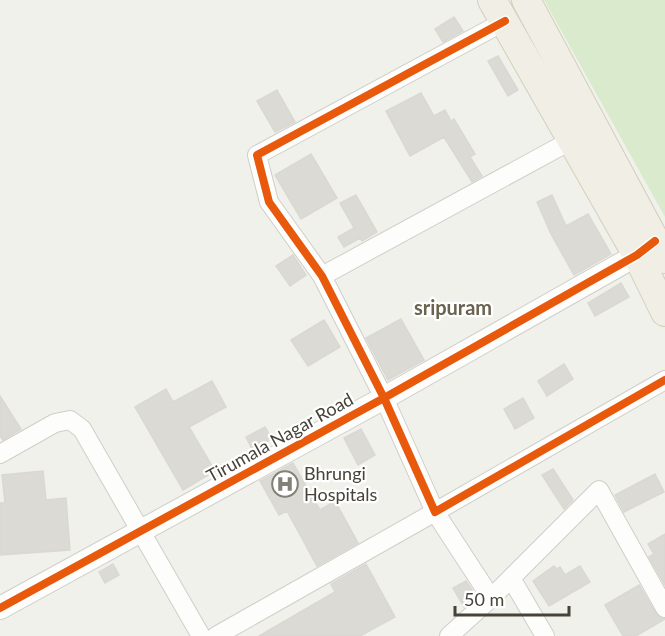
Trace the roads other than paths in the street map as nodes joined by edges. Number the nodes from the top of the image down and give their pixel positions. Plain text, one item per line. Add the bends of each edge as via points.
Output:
1 (526, 0) edge
2 (498, 11) edge
3 (572, 140) junction
4 (652, 252) edge
5 (322, 276) junction
6 (665, 312) edge
7 (665, 380) edge
8 (384, 398) junction
9 (0, 454) edge
10 (435, 512) junction
11 (141, 531) junction
12 (511, 578) junction
13 (491, 598) junction
14 (0, 608) edge
15 (665, 608) edge
16 (201, 636) edge
17 (216, 636) edge
18 (449, 636) edge
19 (545, 636) edge

1 - 4 main road
2 - 3 main road
2 - 5 street via 257,155 269,202
3 - 4 main road
3 - 5 street
4 - 6 main road
4 - 8 street, Tirumala Nagar Road
5 - 8 street
7 - 10 street
8 - 10 street
8 - 11 street, Tirumala Nagar Road
9 - 11 street via 55,423 70,420 82,429
10 - 13 street
10 - 17 street
11 - 14 street, Tirumala Nagar Road
11 - 16 street
12 - 13 street
12 - 15 street via 599,490
12 - 19 street
13 - 18 street

